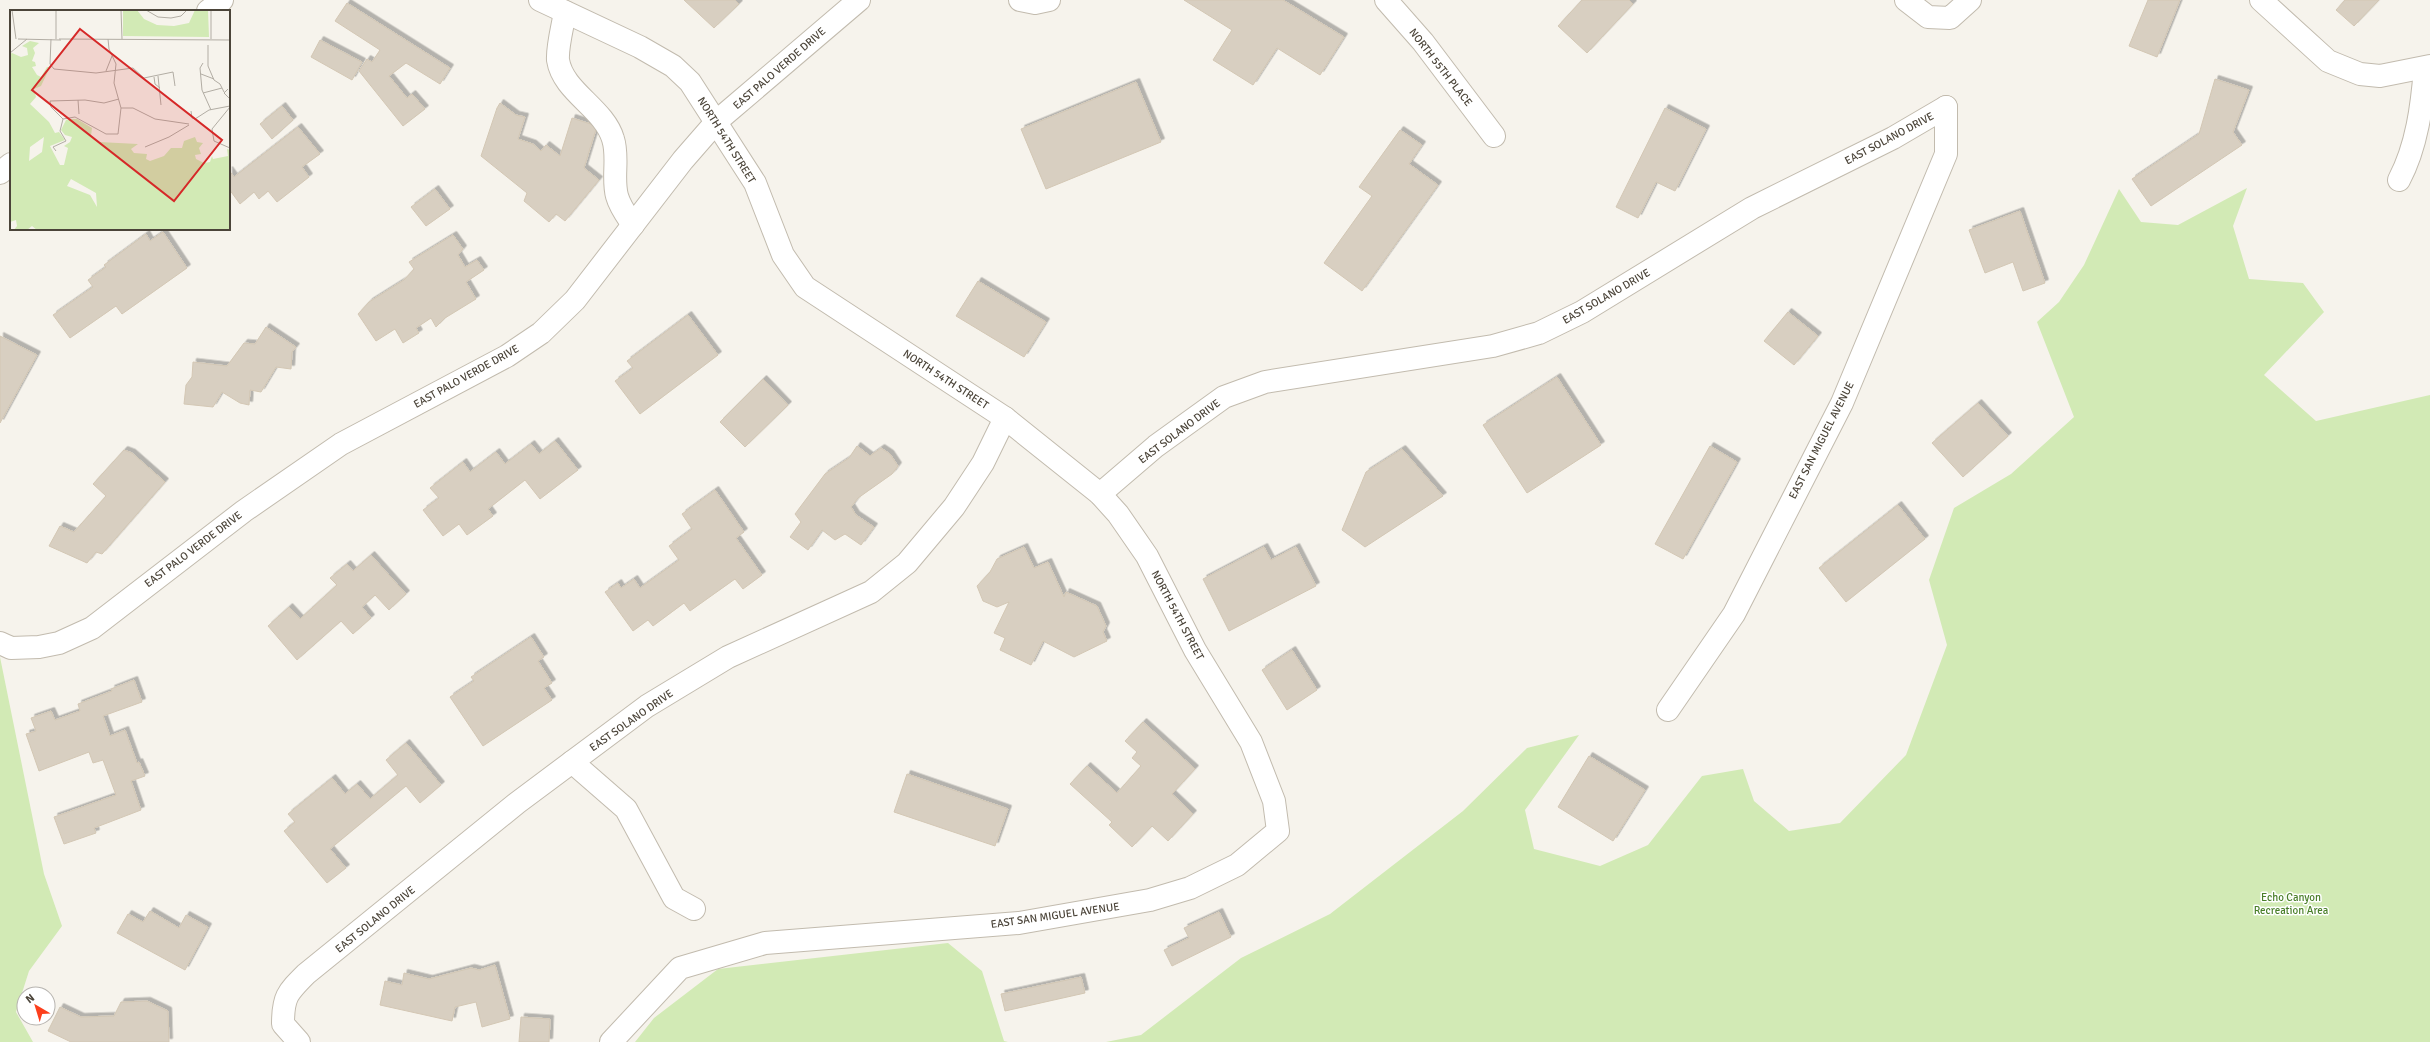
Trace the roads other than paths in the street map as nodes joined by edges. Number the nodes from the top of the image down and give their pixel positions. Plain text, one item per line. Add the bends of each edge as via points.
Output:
1 (222, 0) edge
2 (540, 0) edge
3 (859, 0) edge
4 (1020, 0) edge
5 (1049, 0) edge
6 (1386, 0) edge
7 (1906, 0) edge
8 (1970, 0) edge
9 (2262, 0) edge
10 (209, 10) edge
11 (565, 12) junction
12 (2427, 67) edge
13 (1946, 107) joint
14 (717, 121) junction
15 (1494, 136) dead end
16 (10, 165) edge
17 (0, 173) edge
18 (2399, 180) dead end
19 (633, 225) junction
20 (1005, 418) junction
21 (1100, 494) junction
22 (0, 644) edge
23 (1668, 710) dead end
24 (572, 762) junction
25 (1278, 831) joint
26 (694, 909) dead end
27 (299, 1042) edge
28 (611, 1042) edge

1 - 10 street
2 - 11 street, NORTH 54TH STREET
3 - 14 street, EAST PALO VERDE DRIVE
4 - 5 street via 1035,3
6 - 15 street, NORTH 55TH PLACE via 1423,42
7 - 8 street via 1928,17 1950,18
9 - 12 street via 2328,61 2360,74 2380,76
11 - 14 street, NORTH 54TH STREET via 640,47 673,66 690,82
11 - 19 street via 558,59 564,76 601,118 613,138 617,159 616,194 620,206
12 - 18 street via 2422,104 2408,163
13 - 21 street, EAST SOLANO DRIVE via 1893,138 1752,208 1582,312 1538,333 1493,346 1265,382 1224,397 1156,446
13 - 23 street, EAST SAN MIGUEL AVENUE via 1946,154 1842,403 1734,614
14 - 19 street, EAST PALO VERDE DRIVE
14 - 20 street, NORTH 54TH STREET via 755,183 783,255 806,287
16 - 17 street
19 - 22 street, EAST PALO VERDE DRIVE via 575,300 541,333 507,356 330,451 244,512 92,628 59,643 39,647 11,648
20 - 21 street, NORTH 54TH STREET
20 - 24 street, EAST SOLANO DRIVE via 983,463 954,507 907,563 871,592 728,657 647,706
21 - 25 street, NORTH 54TH STREET via 1118,514 1147,556 1195,650 1251,742 1274,801
24 - 26 street via 626,809 674,898
24 - 27 street, EAST SOLANO DRIVE via 511,808 306,974 289,991 283,1003 283,1024
25 - 28 street, EAST SAN MIGUEL AVENUE via 1237,865 1190,888 1150,900 1019,923 765,943 680,968

